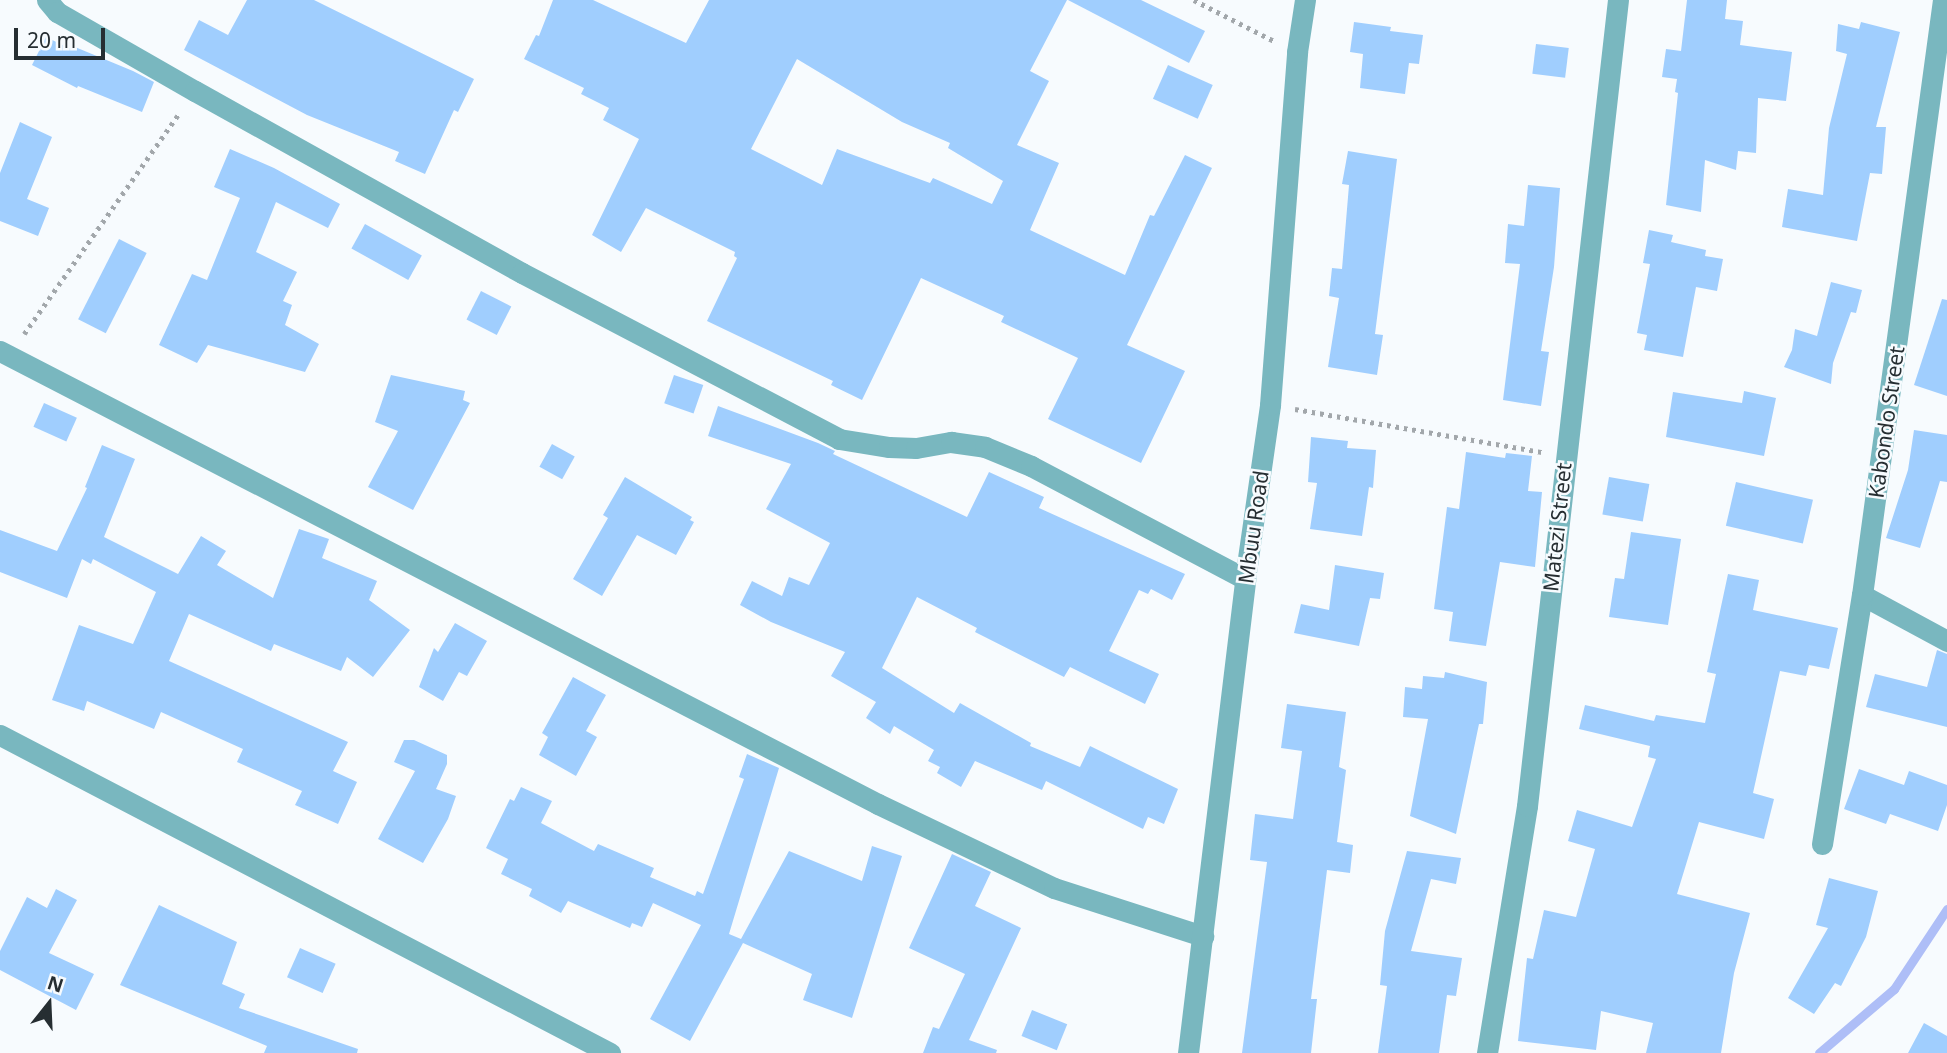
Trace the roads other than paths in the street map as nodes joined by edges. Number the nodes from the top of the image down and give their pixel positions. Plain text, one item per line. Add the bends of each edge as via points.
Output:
1 (47, 0) edge
2 (1305, 0) edge
3 (1618, 0) edge
4 (1943, 0) edge
5 (5, 353) edge
6 (1245, 579) junction
7 (1862, 595) junction
8 (1947, 641) edge
9 (0, 735) edge
10 (1822, 844) dead end
11 (1203, 936) junction
12 (610, 1053) edge
13 (1188, 1053) edge
14 (1487, 1053) edge

1 - 6 street via 57,12 522,273 839,439 889,447 951,442 985,447 1031,466
2 - 6 street, Mbuu Road via 1270,405
3 - 14 street, Matezi Street via 1527,806
4 - 7 street, Kabondo Street
5 - 11 street via 878,804 1054,888
6 - 11 street, Mbuu Road
7 - 8 street
7 - 10 street, Kabondo Street
9 - 12 street
11 - 13 street, Mbuu Road

